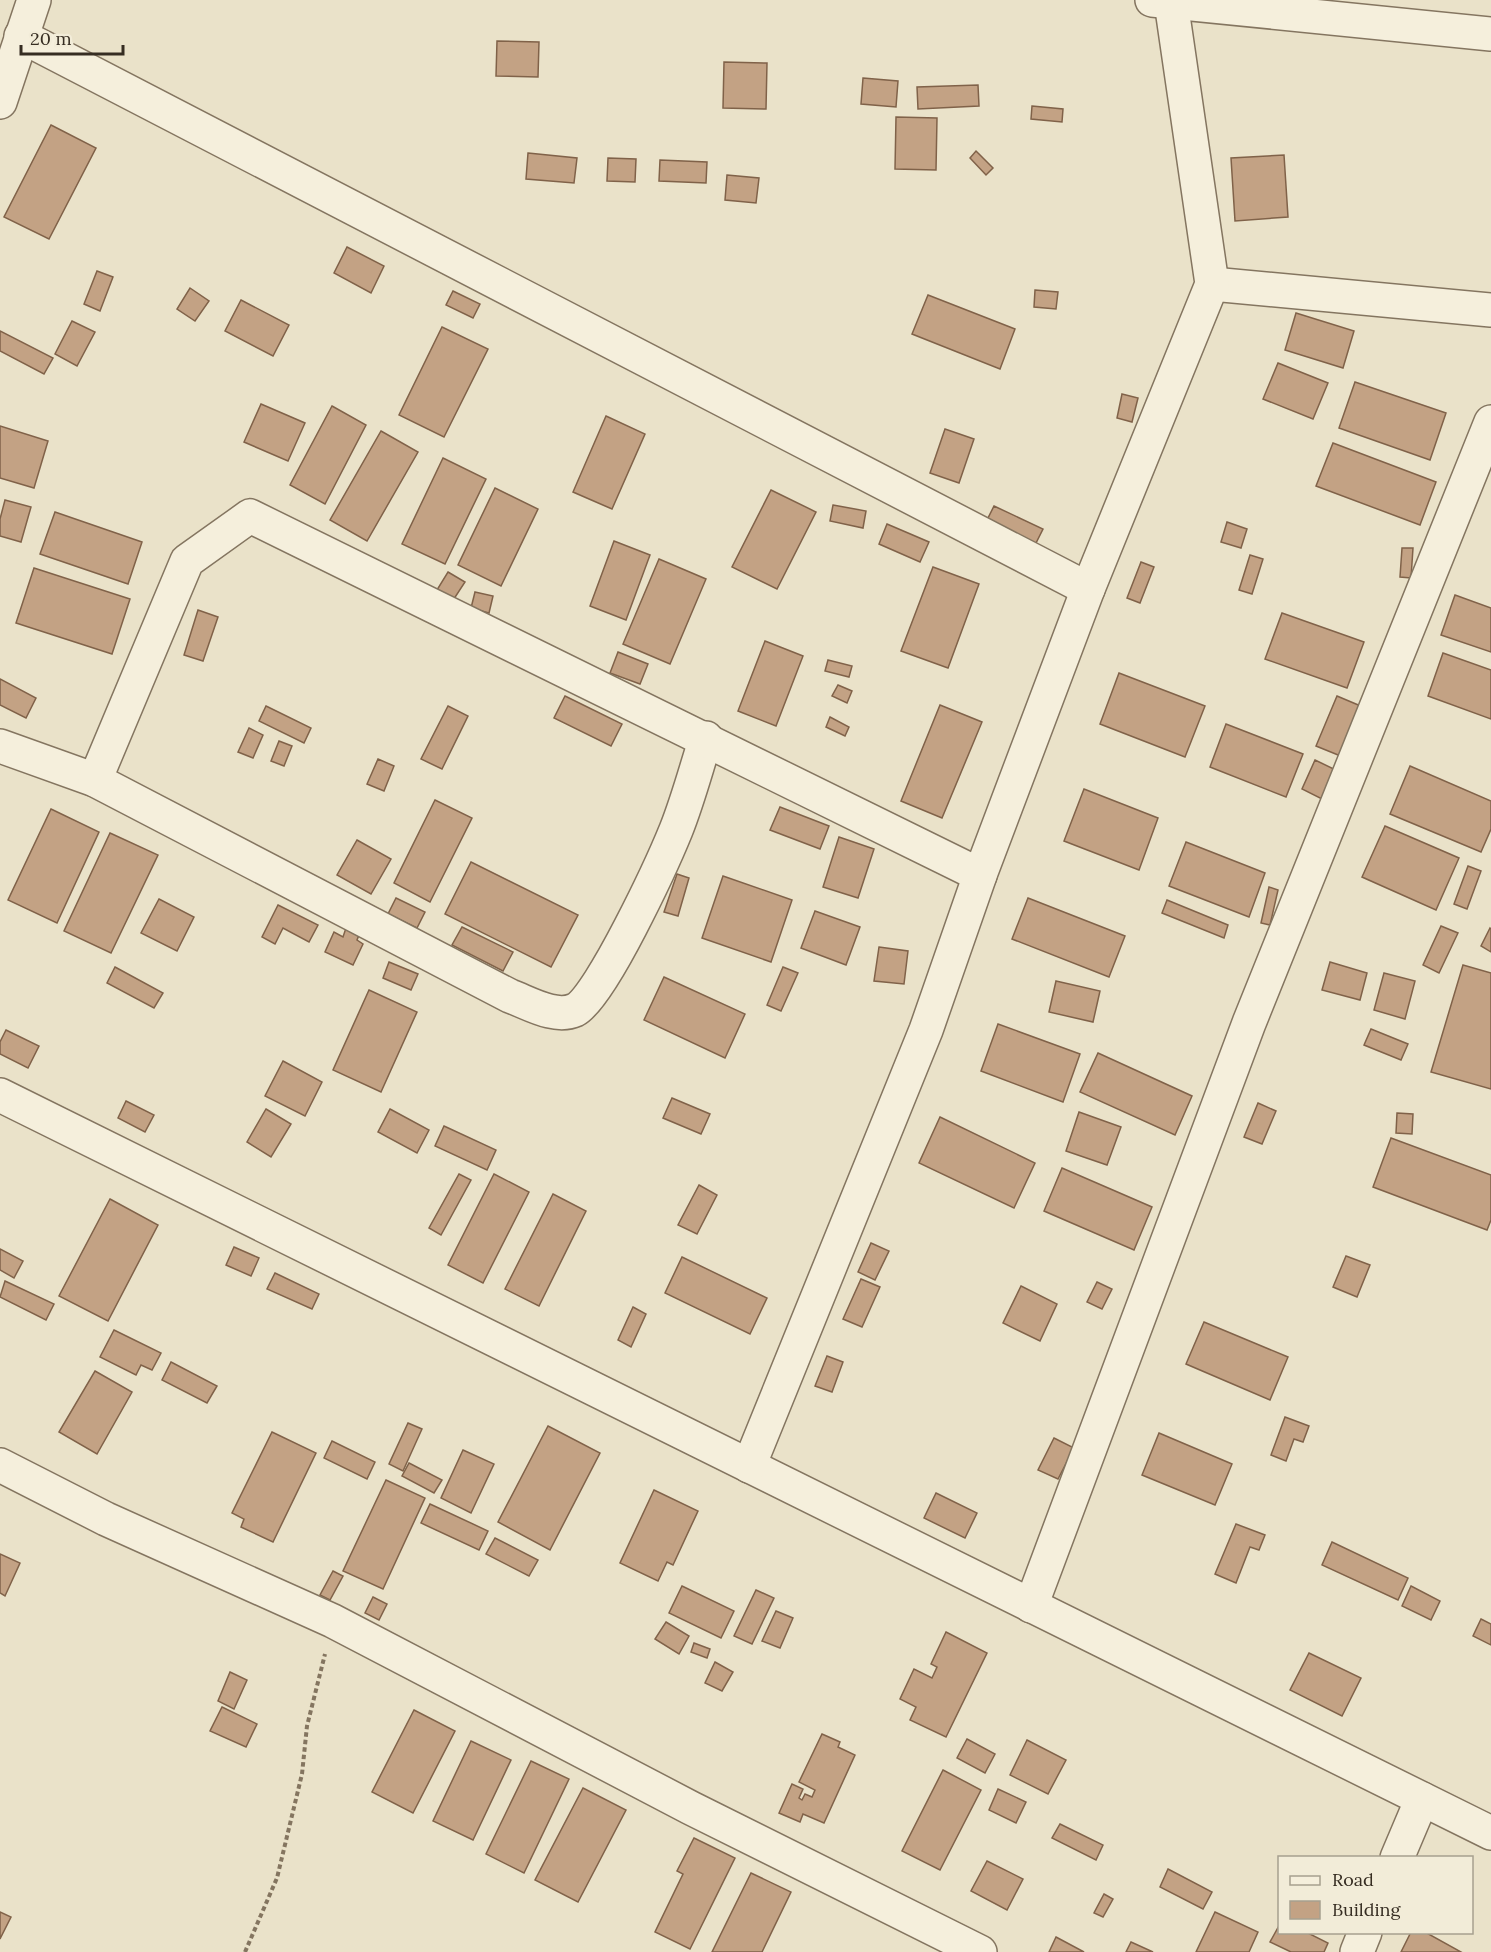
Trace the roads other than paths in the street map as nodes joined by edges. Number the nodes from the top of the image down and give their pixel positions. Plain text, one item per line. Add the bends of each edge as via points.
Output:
1 (34, 0) edge
2 (1161, 1) edge
3 (1491, 34) edge
4 (21, 36) junction
5 (0, 102) edge
6 (1212, 284) junction
7 (1491, 310) edge
8 (1491, 422) edge
9 (1088, 589) junction
10 (706, 738) junction
11 (0, 746) edge
12 (95, 780) junction
13 (980, 875) junction
14 (0, 1095) edge
15 (0, 1465) edge
16 (749, 1466) junction
17 (1031, 1606) junction
18 (1422, 1799) junction
19 (1491, 1833) edge
20 (1397, 1856) edge
21 (1364, 1934) edge
22 (980, 1952) edge
23 (1357, 1952) edge

1 - 4 street
2 - 3 street
2 - 6 street
4 - 5 street
4 - 9 street
6 - 7 street
6 - 9 street
8 - 17 street via 1249,1023
9 - 13 street
10 - 12 street via 250,516 187,561
10 - 12 street via 676,830 615,955 577,1009 562,1013 510,996
10 - 13 street
11 - 12 street
13 - 16 street via 926,1030
14 - 16 street
15 - 22 street via 106,1519 333,1621 691,1808
16 - 17 street
17 - 18 street
18 - 19 street
18 - 20 street
21 - 23 street

